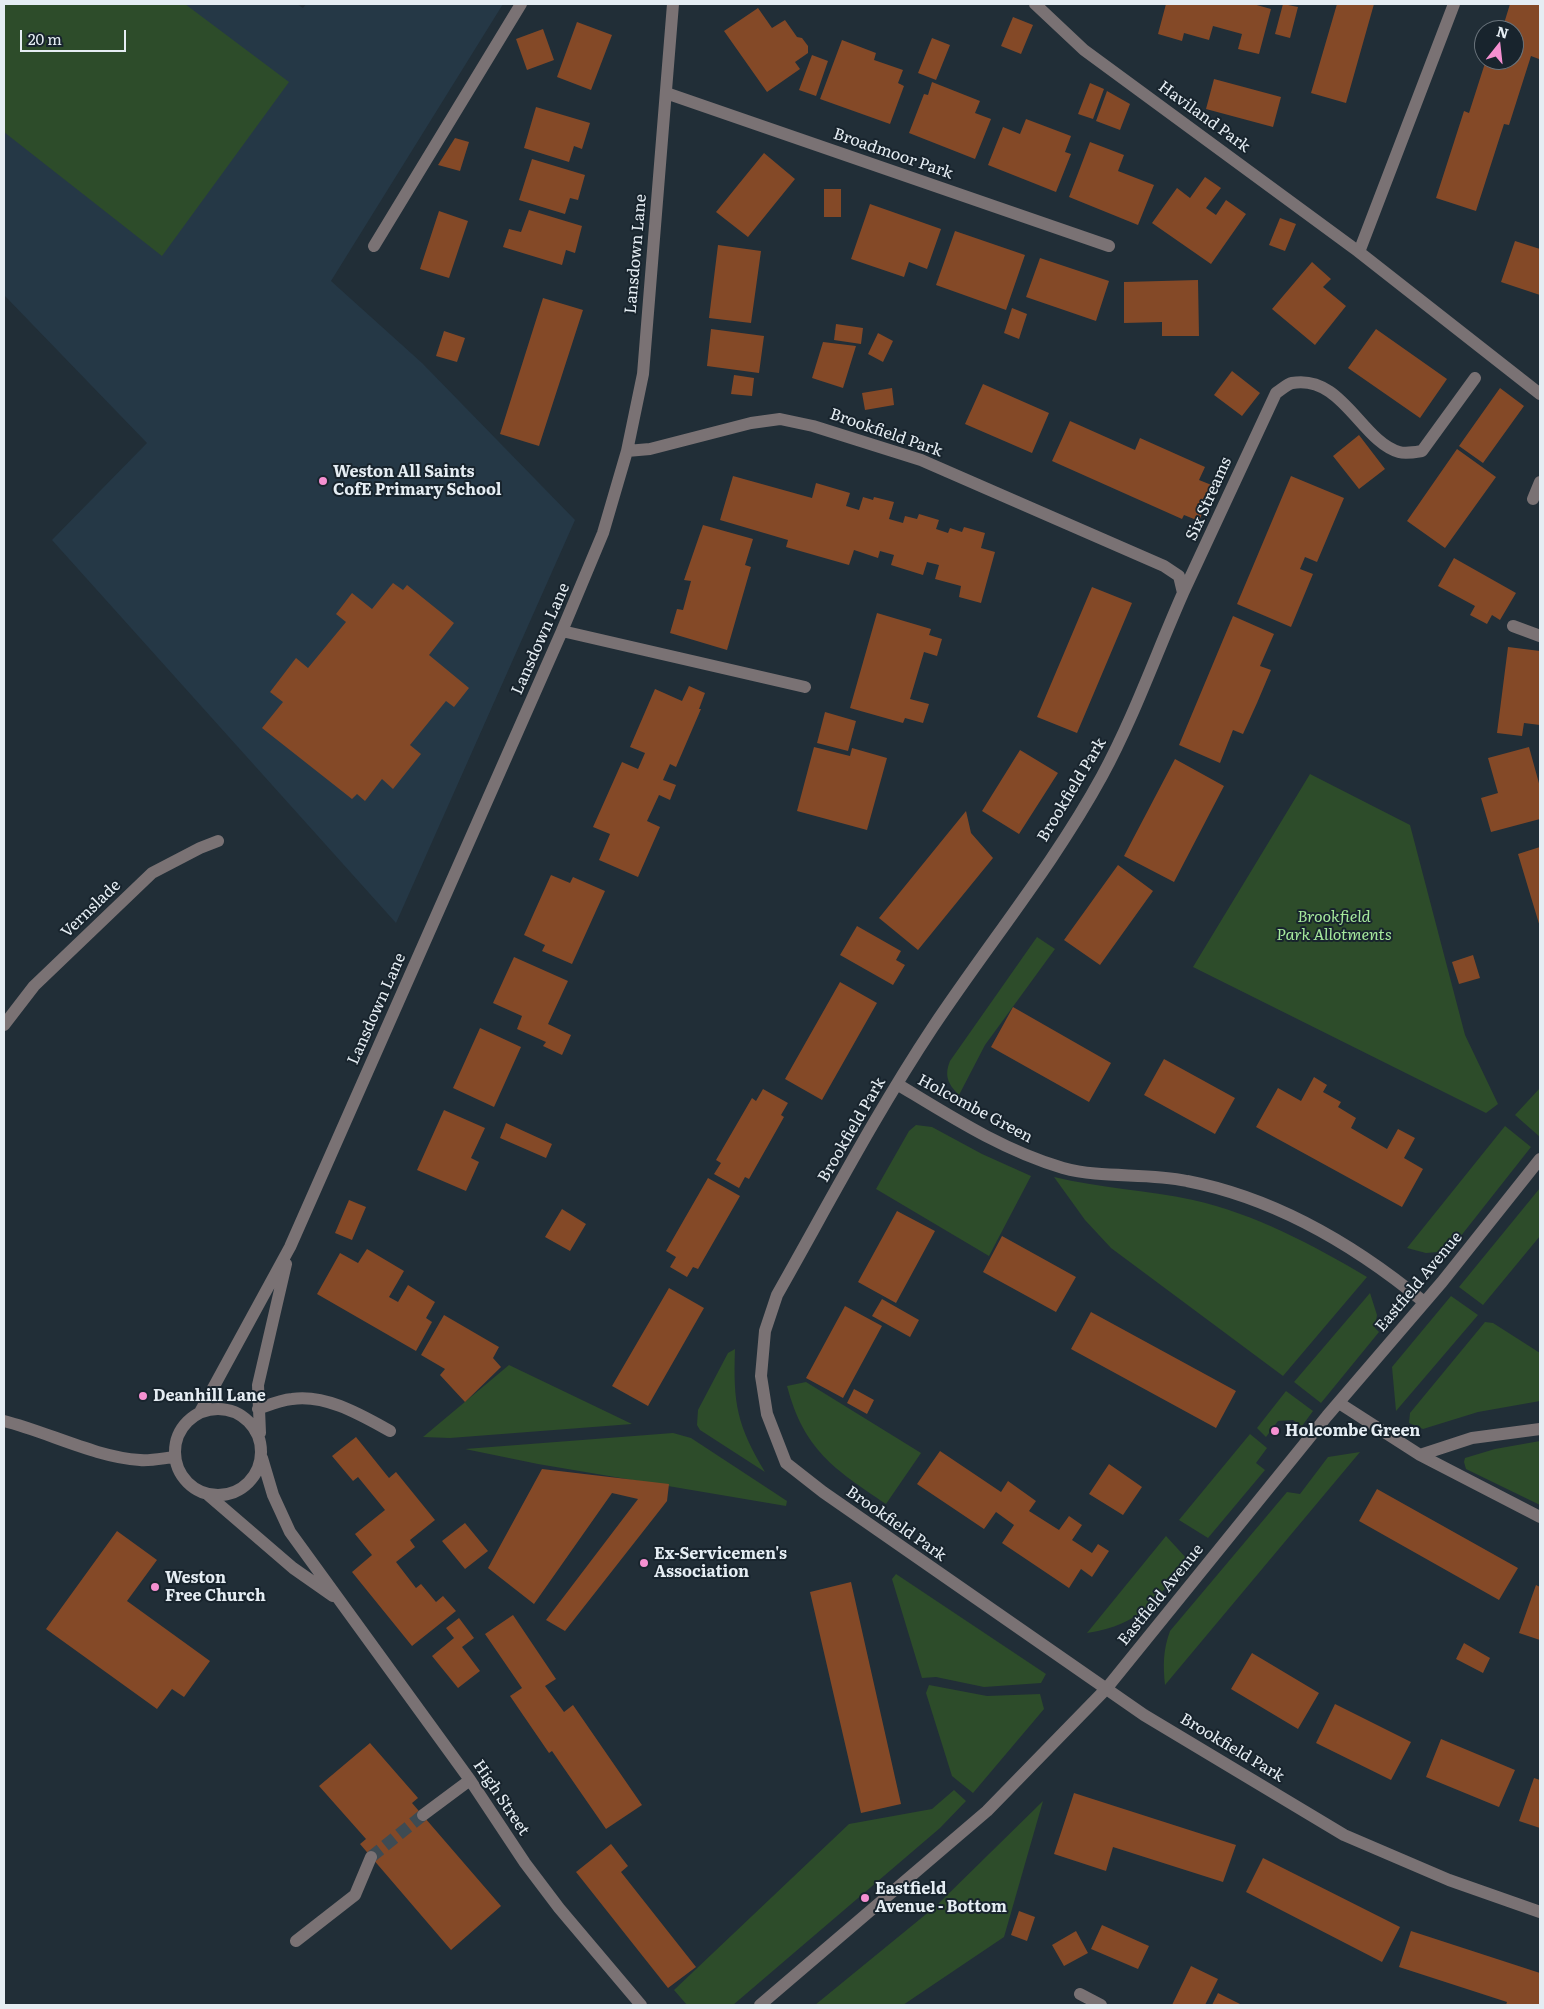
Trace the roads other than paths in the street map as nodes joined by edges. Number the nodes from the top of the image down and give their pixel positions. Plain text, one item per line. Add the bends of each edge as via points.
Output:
1 (521, 4) edge
2 (673, 4) edge
3 (1035, 4) edge
4 (1454, 4) edge
5 (666, 93) junction
6 (374, 246) dead end
7 (1109, 246) dead end
8 (1359, 252) junction
9 (1475, 378) dead end
10 (1540, 394) edge
11 (627, 451) junction
12 (1540, 482) edge
13 (1533, 499) dead end
14 (1183, 593) junction
15 (1513, 626) dead end
16 (562, 631) junction
17 (1540, 636) edge
18 (805, 687) dead end
19 (218, 841) dead end
20 (4, 1025) edge
21 (897, 1084) junction
22 (1540, 1159) edge
23 (290, 1247) junction
24 (1424, 1302) junction
25 (1339, 1403) junction
26 (258, 1408) junction
27 (200, 1412) junction
28 (4, 1421) edge
29 (1540, 1428) edge
30 (390, 1431) dead end
31 (260, 1440) junction
32 (1420, 1455) junction
33 (175, 1457) junction
34 (262, 1458) junction
35 (207, 1494) junction
36 (1540, 1517) edge
37 (343, 1604) junction
38 (1106, 1689) junction
39 (470, 1780) junction
40 (423, 1815) tunnel mouth
41 (371, 1857) tunnel mouth
42 (1540, 1912) edge
43 (296, 1941) dead end
44 (1080, 1994) dead end
45 (641, 2005) edge
46 (760, 2005) edge
47 (1101, 2005) edge

1 - 6 street
2 - 5 street, Lansdown Lane
3 - 8 street, Haviland Park via 1084,50
4 - 8 street
5 - 7 street, Broadmoor Park
5 - 11 street, Lansdown Lane via 642,374
8 - 10 street, Haviland Park
9 - 14 street, Six Streams via 1422,451 1399,452 1381,441 1335,395 1314,384 1291,383 1276,393
11 - 14 street, Brookfield Park via 650,449 751,423 780,419 814,426 921,460 1164,566 1179,576
11 - 16 street, Lansdown Lane via 602,533
12 - 13 street
14 - 21 street, Brookfield Park via 1125,732 1101,778
15 - 17 street
16 - 18 street
16 - 23 street, Lansdown Lane
19 - 20 street, Vernslade via 152,873 34,986
21 - 24 street, Holcombe Green via 977,1132 1029,1157 1065,1168 1186,1180 1288,1213 1382,1268
21 - 38 street, Brookfield Park via 777,1295 765,1331 762,1367 766,1414 786,1463 857,1517
22 - 24 street, Eastfield Avenue
23 - 26 street, Lansdown Lane via 258,1385
23 - 27 street, Lansdown Lane
24 - 25 street, Eastfield Avenue
25 - 32 street
25 - 38 street, Eastfield Avenue
26 - 30 street via 304,1398 351,1410
26 - 31 street, Lansdown Lane
27 - 31 street via 214,1408 243,1416 254,1426
27 - 33 street via 182,1428 176,1442
28 - 33 street via 116,1457 142,1460
29 - 32 street via 1472,1438
31 - 34 street
32 - 36 street
33 - 35 street via 179,1471 188,1483
34 - 35 street via 258,1472 237,1492 222,1496
34 - 37 street, High Street via 273,1495 290,1532
35 - 37 street, High Street via 293,1568
37 - 39 street, High Street
38 - 42 street, Brookfield Park via 1344,1835 1449,1880
38 - 46 street, Eastfield Avenue via 987,1811
39 - 40 street
39 - 45 street, High Street via 559,1908
41 - 43 street via 355,1895
44 - 47 street

